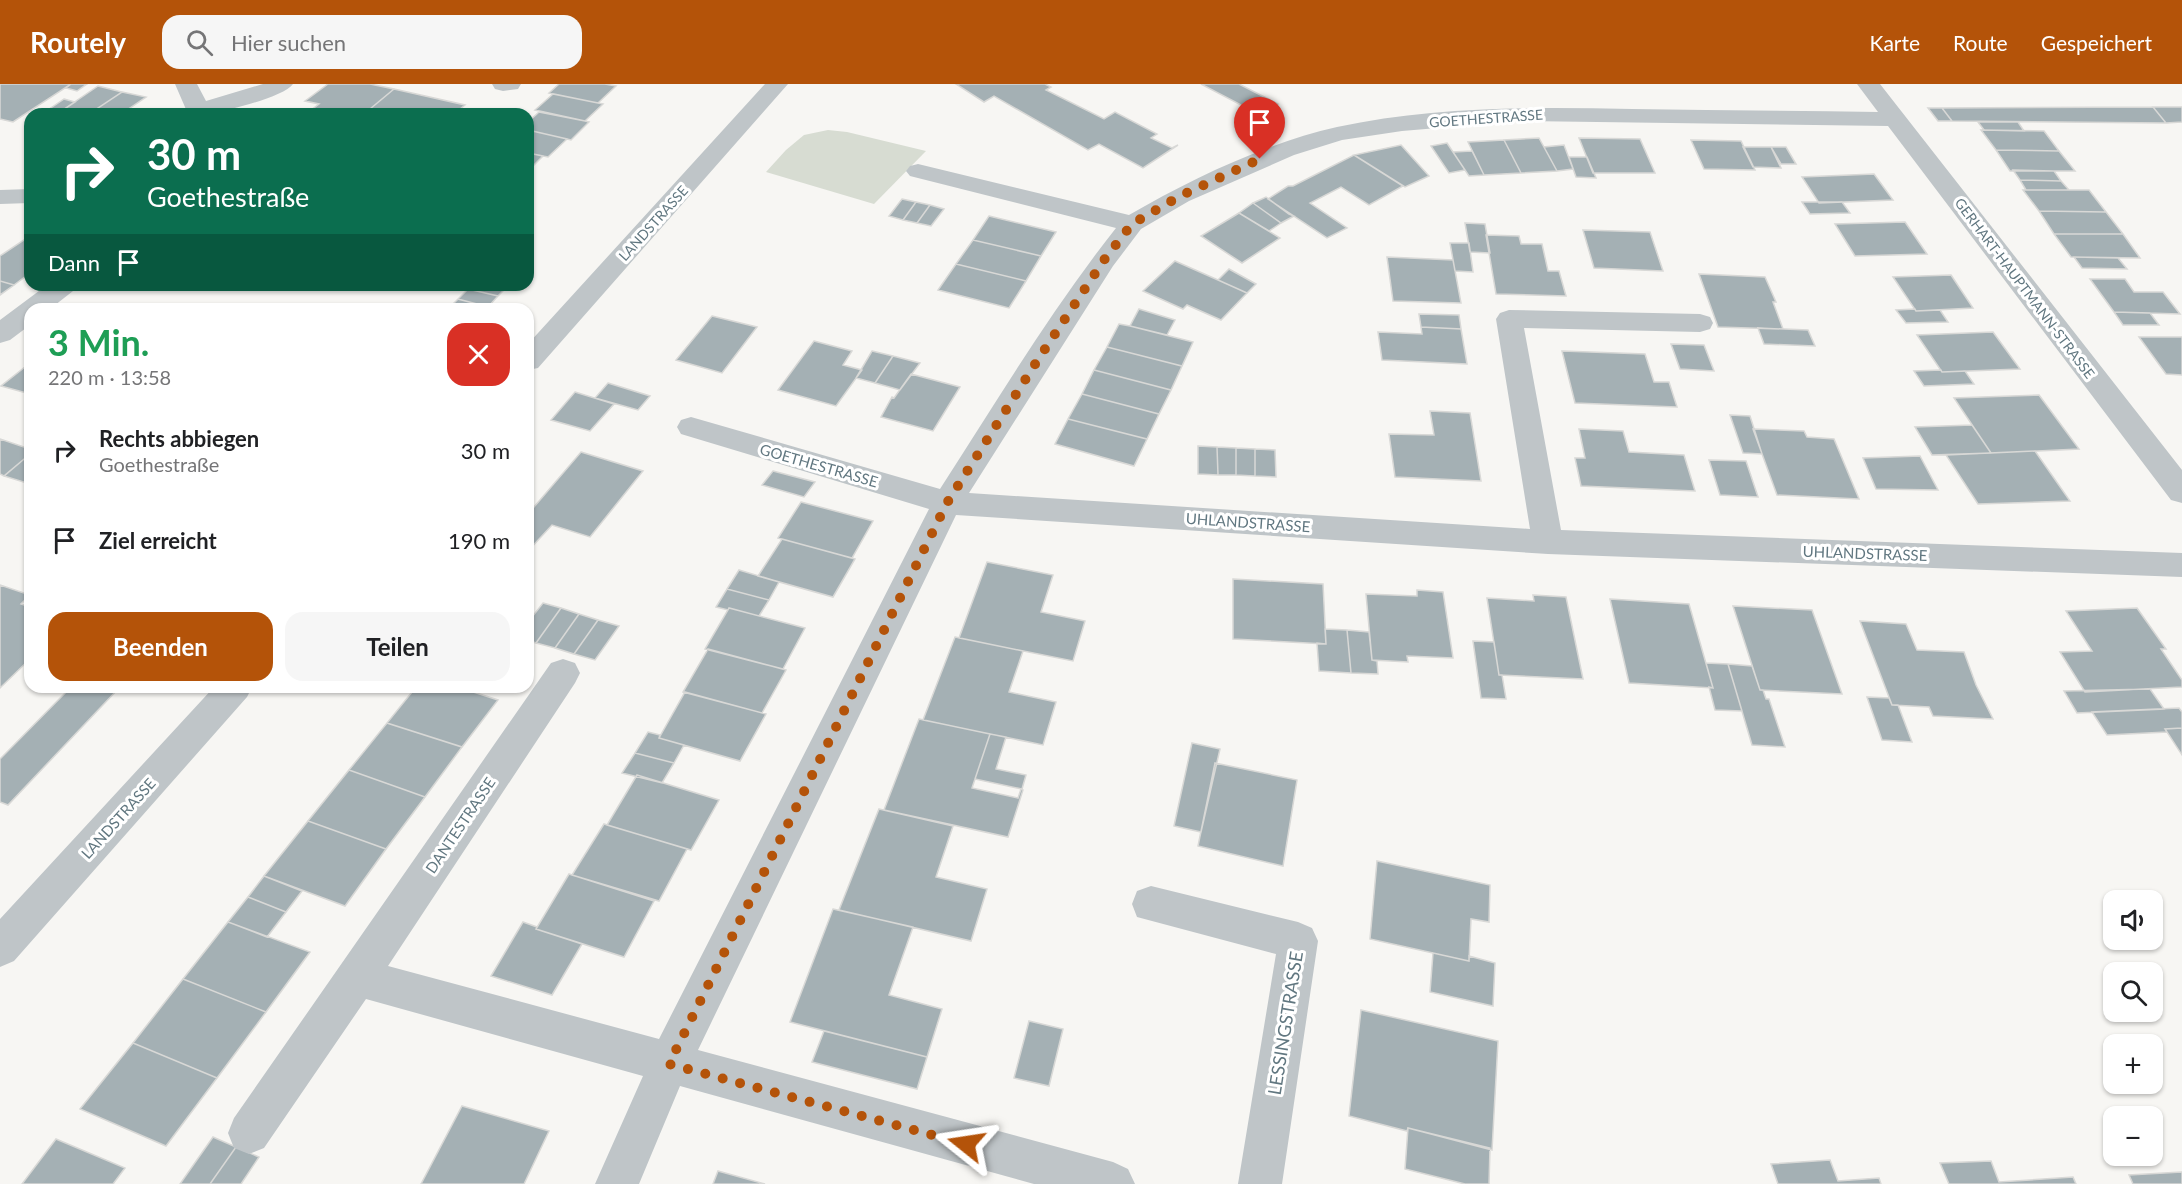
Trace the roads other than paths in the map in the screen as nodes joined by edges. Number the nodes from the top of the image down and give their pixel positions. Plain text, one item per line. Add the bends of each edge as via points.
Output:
1 (186, 84) edge
2 (282, 84) edge
3 (503, 84) edge
4 (510, 84) edge
5 (777, 84) edge
6 (1868, 84) edge
7 (197, 108) edge
8 (212, 108) edge
9 (1895, 119) junction
10 (918, 171) dead end
11 (24, 196) edge
12 (0, 197) edge
13 (1132, 224) junction
14 (56, 291) edge
15 (40, 303) edge
16 (24, 315) edge
17 (1700, 323) dead end
18 (0, 334) edge
19 (534, 354) edge
20 (691, 427) dead end
21 (2182, 492) edge
22 (947, 503) junction
23 (1548, 542) junction
24 (2182, 565) edge
25 (563, 673) dead end
26 (230, 693) edge
27 (1151, 904) dead end
28 (0, 948) edge
29 (357, 977) junction
30 (669, 1064) junction
31 (249, 1133) dead end
32 (617, 1184) edge
33 (1113, 1184) edge
34 (1260, 1184) edge

1 - 7 street
2 - 8 street
3 - 4 street
5 - 19 street, LANDSTRASSE
6 - 9 street, GERHART-HAUPTMANN-STRASSE
9 - 13 street, GOETHESTRASSE via 1521,114 1402,124 1339,134 1277,153 1180,196
9 - 21 street, GERHART-HAUPTMANN-STRASSE
10 - 13 street
11 - 12 street
13 - 22 street, GOETHESTRASSE via 1039,358
14 - 15 street
16 - 18 street
17 - 23 street via 1509,319
20 - 22 street, GOETHESTRASSE
22 - 23 street, UHLANDSTRASSE
22 - 30 street, GOETHESTRASSE
23 - 24 street, UHLANDSTRASSE
25 - 29 street, DANTESTRASSE
26 - 28 street, LANDSTRASSE
27 - 34 street, LESSINGSTRASSE via 1298,941
29 - 30 street
29 - 31 street, DANTESTRASSE
30 - 32 street, GOETHESTRASSE
30 - 33 street

